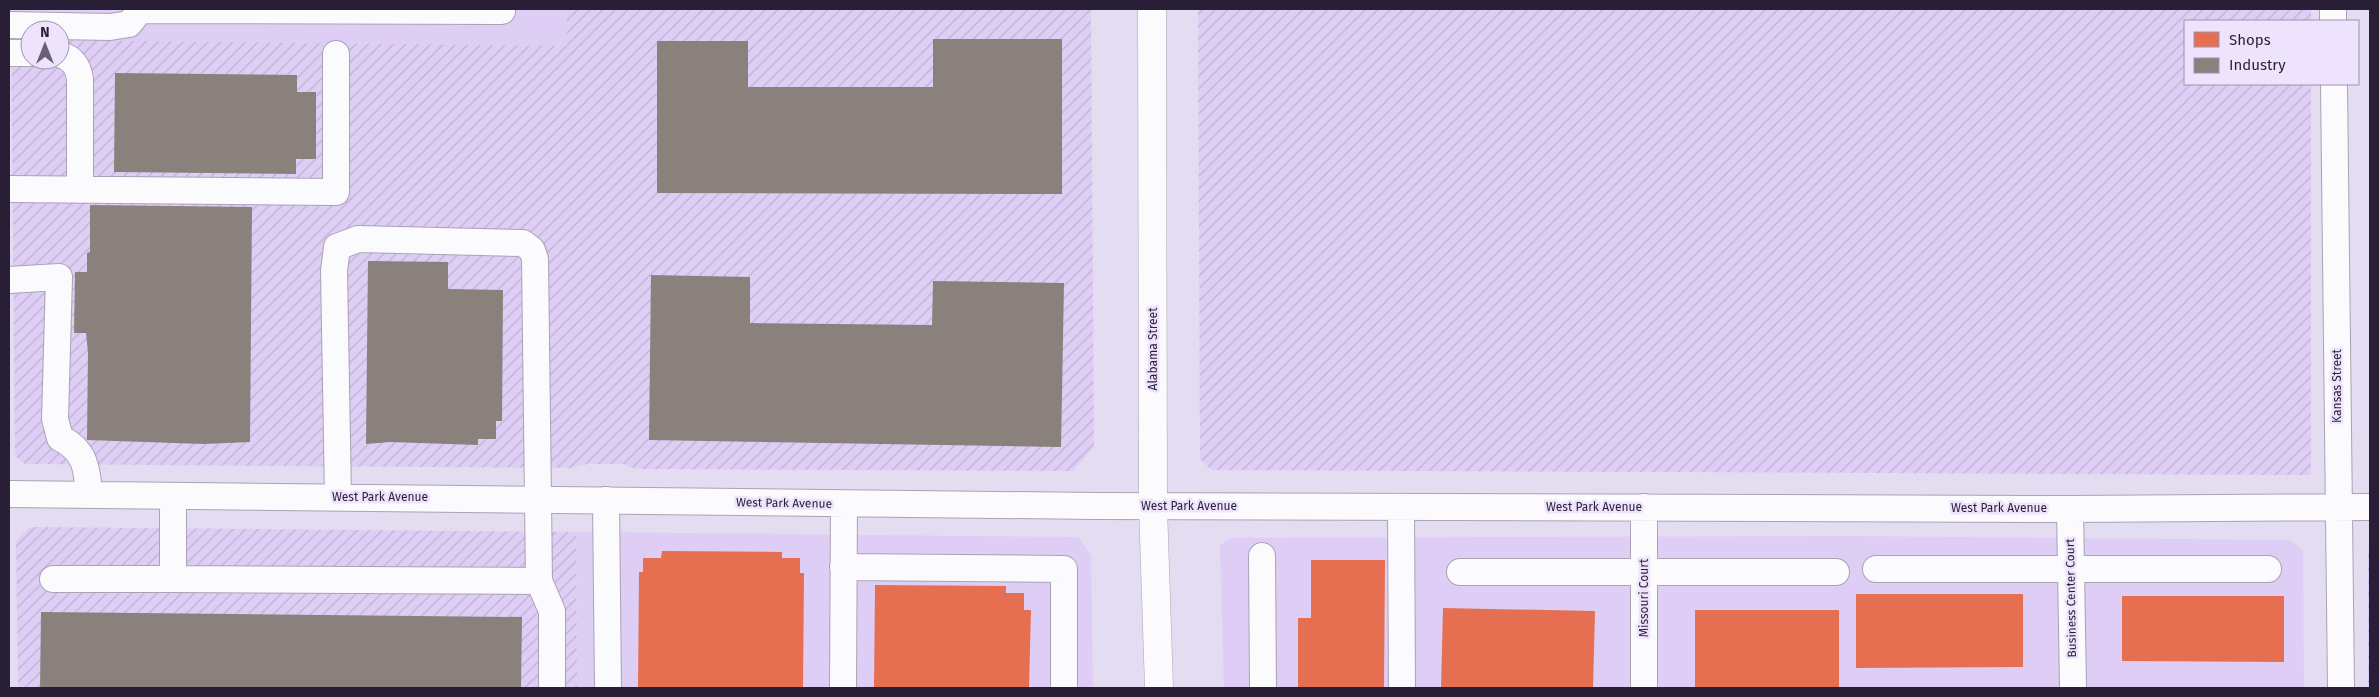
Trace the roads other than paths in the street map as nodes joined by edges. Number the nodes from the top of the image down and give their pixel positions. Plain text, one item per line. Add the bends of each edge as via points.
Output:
1 (141, 9) edge
2 (1152, 9) edge
3 (404, 10) edge
4 (502, 11) dead end
5 (70, 23) edge
6 (336, 54) dead end
7 (70, 58) edge
8 (2334, 85) edge
9 (9, 189) edge
10 (80, 190) junction
11 (9, 280) edge
12 (9, 494) edge
13 (89, 495) junction
14 (173, 496) junction
15 (338, 497) junction
16 (538, 499) junction
17 (606, 500) junction
18 (844, 504) junction
19 (1153, 506) junction
20 (1401, 507) junction
21 (1644, 507) junction
22 (2338, 507) junction
23 (2370, 507) edge
24 (2070, 509) junction
25 (1262, 556) dead end
26 (843, 567) junction
27 (1876, 568) dead end
28 (2070, 570) junction
29 (2268, 570) dead end
30 (1460, 572) dead end
31 (1836, 572) dead end
32 (1644, 573) junction
33 (53, 579) dead end
34 (173, 579) junction
35 (538, 580) junction
36 (552, 688) edge
37 (608, 688) edge
38 (843, 688) edge
39 (1064, 688) edge
40 (1159, 688) edge
41 (1263, 688) edge
42 (1402, 688) edge
43 (1644, 688) edge
44 (2072, 688) edge
45 (2341, 688) edge

1 - 3 street
1 - 5 street via 129,24 119,26
2 - 19 main road, Alabama Street
3 - 4 street
6 - 10 street via 336,192
7 - 10 street via 79,74
8 - 22 street, Kansas Street
9 - 10 street
11 - 13 street via 59,277 55,419 60,438 72,443 87,466
12 - 13 street, West Park Avenue
13 - 14 street, West Park Avenue
14 - 15 street, West Park Avenue
14 - 34 street
15 - 16 street, West Park Avenue
15 - 16 street via 334,271 337,247 358,239 523,243 532,250 535,259
16 - 17 street, West Park Avenue
16 - 35 street
17 - 18 street, West Park Avenue
17 - 37 street
18 - 19 street, West Park Avenue
18 - 26 street
19 - 20 street, West Park Avenue
19 - 40 main road, Alabama Street
20 - 21 street, West Park Avenue
20 - 42 street
21 - 24 street, West Park Avenue
21 - 32 street, Missouri Court
22 - 23 street, West Park Avenue
22 - 24 street, West Park Avenue
22 - 45 street, Kansas Street
24 - 28 street, Business Center Court
25 - 41 street
26 - 38 street
26 - 39 street via 1064,570
27 - 28 street
28 - 29 street
28 - 44 street, Business Center Court
30 - 32 street
31 - 32 street
32 - 43 street, Missouri Court
33 - 34 street
34 - 35 street
35 - 36 street via 552,611

